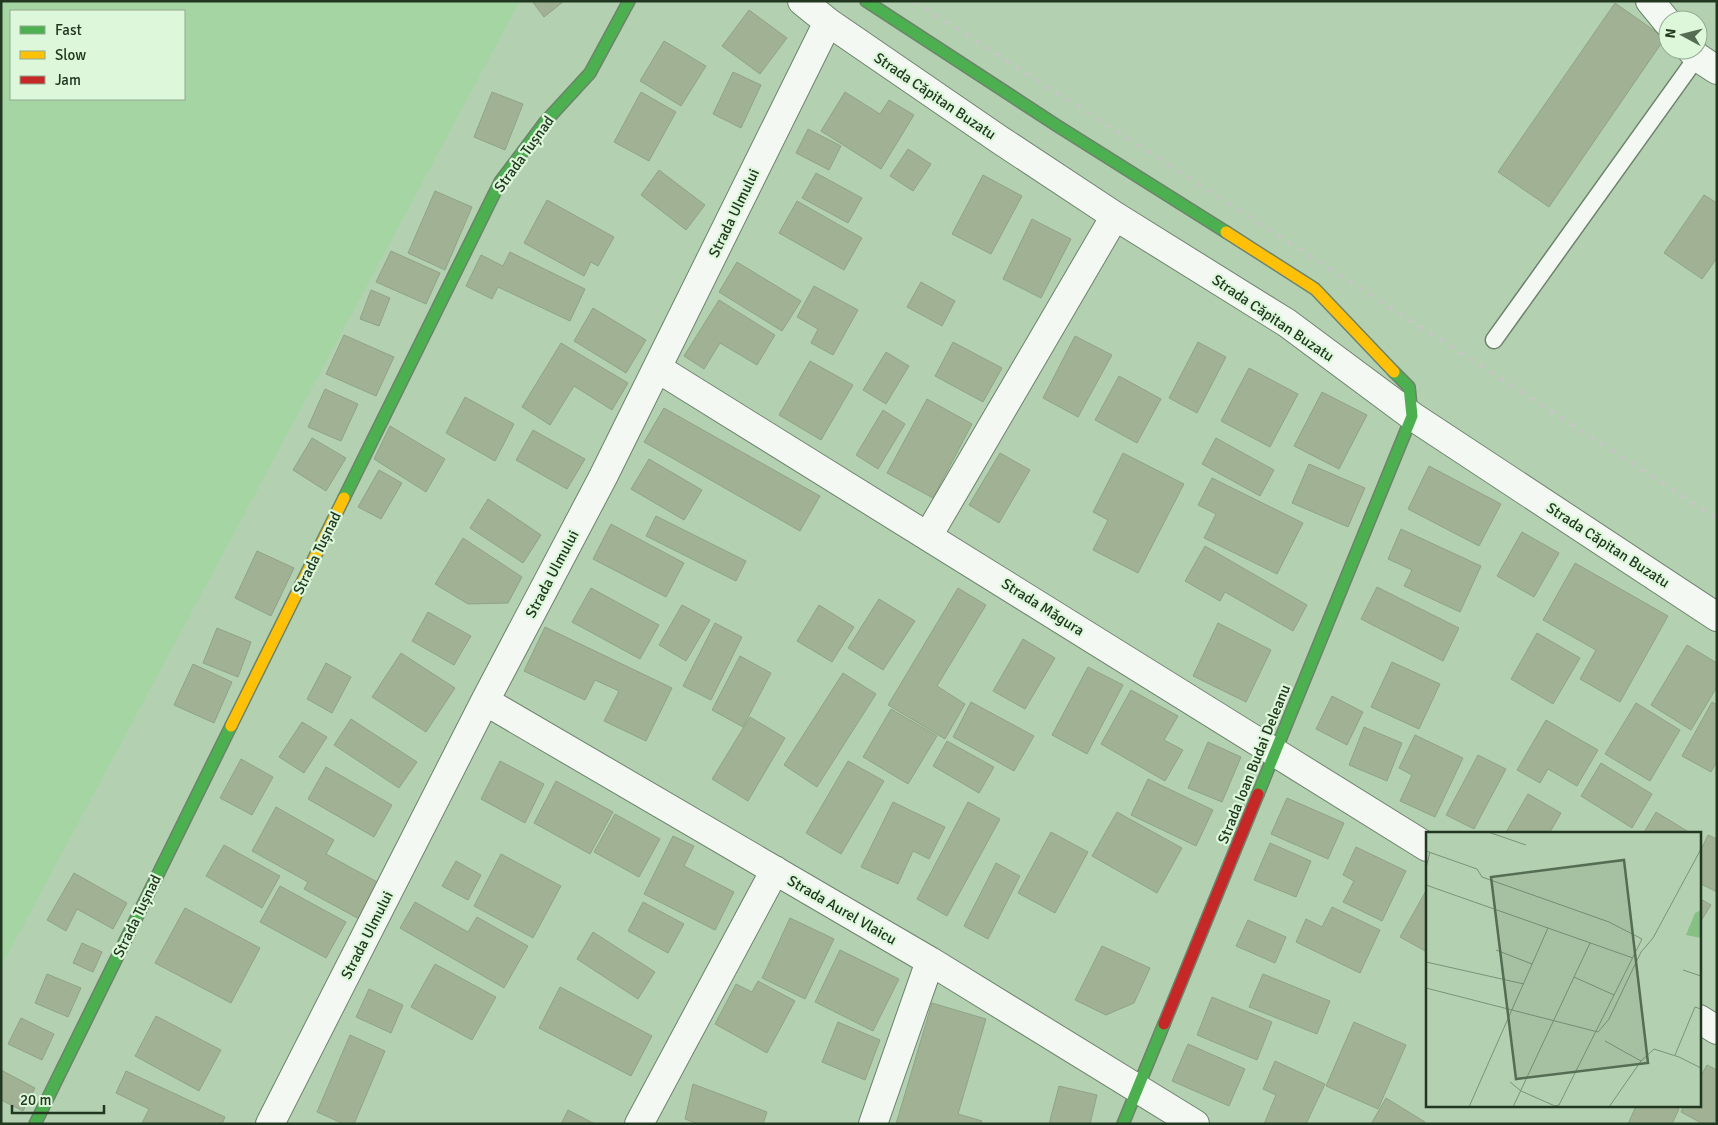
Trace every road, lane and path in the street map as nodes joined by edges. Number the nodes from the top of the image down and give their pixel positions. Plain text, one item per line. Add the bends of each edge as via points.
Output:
1 (629, 1) edge
2 (802, 1) edge
3 (866, 1) edge
4 (1650, 1) edge
5 (1658, 11) edge
6 (828, 22) junction
7 (1700, 60) edge
8 (1115, 216) junction
9 (1494, 340) dead end
10 (658, 368) junction
11 (1412, 416) junction
12 (928, 536) junction
13 (1717, 617) edge
14 (485, 701) junction
15 (1275, 752) junction
16 (1426, 846) edge
17 (775, 870) junction
18 (930, 961) junction
19 (1700, 1020) edge
20 (1717, 1030) edge
21 (1137, 1089) junction
22 (35, 1124) edge
23 (270, 1124) edge
24 (639, 1124) edge
25 (874, 1124) edge
26 (1123, 1124) edge
27 (1195, 1124) edge

1 - 22 street, Strada Tușnad via 590,73 545,122 500,182
2 - 6 street
3 - 11 street via 1315,289 1408,387
4 - 5 street
6 - 8 street, Strada Căpitan Buzatu
6 - 10 street, Strada Ulmului
7 - 9 lane
8 - 11 street, Strada Căpitan Buzatu via 1287,323
8 - 12 street
10 - 12 street, Strada Măgura
10 - 14 street, Strada Ulmului
11 - 13 street, Strada Căpitan Buzatu
11 - 15 street, Strada Ioan Budai Deleanu
12 - 15 street, Strada Măgura
14 - 17 street, Strada Aurel Vlaicu
14 - 23 street, Strada Ulmului
15 - 16 street, Strada Măgura
15 - 21 street, Strada Ioan Budai Deleanu
17 - 18 street, Strada Aurel Vlaicu
17 - 24 street
18 - 21 street, Strada Aurel Vlaicu
18 - 25 street
19 - 20 street
21 - 26 street, Strada Ioan Budai Deleanu
21 - 27 street, Strada Aurel Vlaicu

